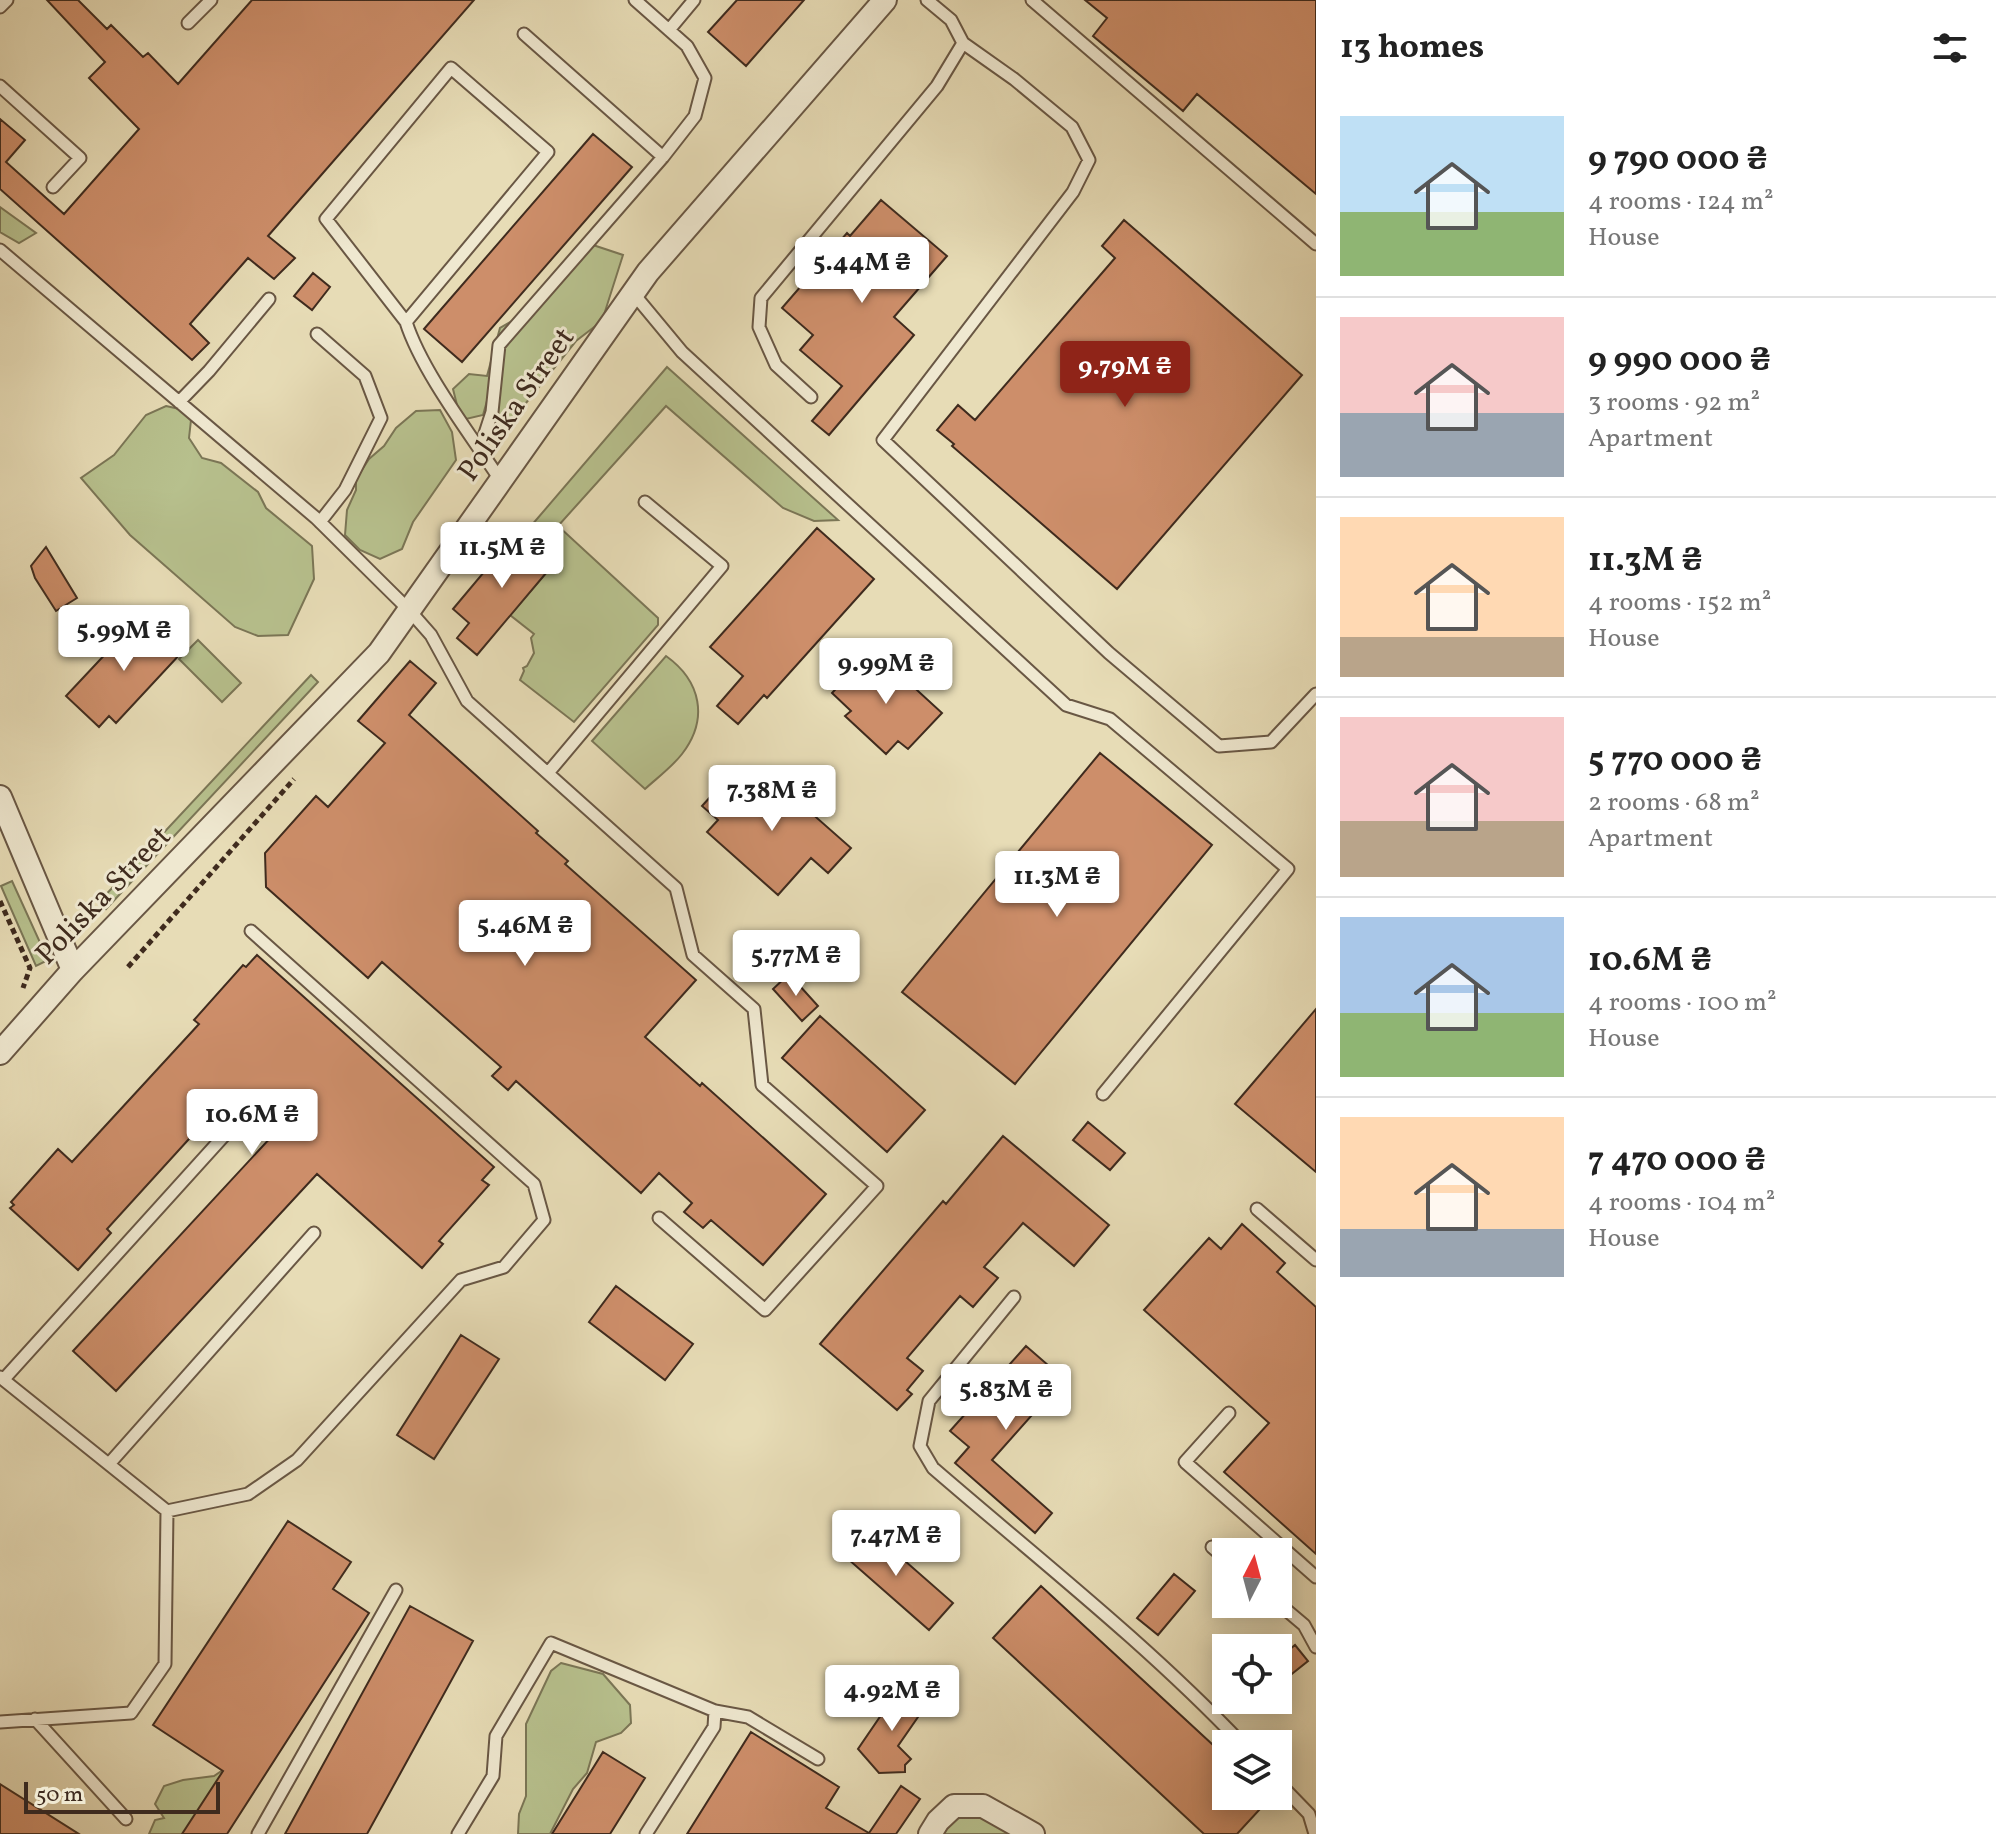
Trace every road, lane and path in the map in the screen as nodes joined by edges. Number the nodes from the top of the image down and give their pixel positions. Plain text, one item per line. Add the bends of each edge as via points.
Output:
1 (7, 0) edge
2 (211, 0) edge
3 (635, 0) edge
4 (694, 0) edge
5 (885, 0) edge
6 (927, 0) edge
7 (1032, 0) edge
8 (0, 7) edge
9 (188, 23) dead end
10 (669, 30) junction
11 (524, 34) dead end
12 (963, 43) junction
13 (0, 86) edge
14 (663, 157) junction
15 (53, 187) dead end
16 (1316, 244) edge
17 (0, 250) edge
18 (633, 293) junction
19 (269, 299) dead end
20 (406, 322) junction
21 (317, 334) dead end
22 (811, 397) dead end
23 (179, 402) junction
24 (480, 449) junction
25 (501, 481) junction
26 (645, 502) dead end
27 (320, 522) junction
28 (409, 610) junction
29 (1316, 694) edge
30 (548, 773) junction
31 (296, 777) dead end
32 (0, 797) edge
33 (0, 901) edge
34 (251, 931) dead end
35 (128, 967) dead end
36 (30, 968) dead end
37 (73, 970) junction
38 (0, 1053) edge
39 (1103, 1094) dead end
40 (231, 1128) dead end
41 (1257, 1209) dead end
42 (659, 1218) dead end
43 (314, 1233) dead end
44 (1316, 1260) edge
45 (1014, 1297) dead end
46 (2, 1378) edge
47 (1229, 1413) dead end
48 (109, 1464) junction
49 (167, 1511) junction
50 (1316, 1577) edge
51 (396, 1590) dead end
52 (1292, 1615) edge
53 (1316, 1647) edge
54 (715, 1711) junction
55 (35, 1719) junction
56 (0, 1722) edge
57 (1228, 1730) edge
58 (818, 1759) dead end
59 (1292, 1796) edge
60 (126, 1819) dead end
61 (258, 1834) edge
62 (458, 1834) edge
63 (646, 1834) edge
64 (930, 1834) edge
65 (1033, 1834) edge
66 (1315, 1834) edge

1 - 8 lane
2 - 9 lane
3 - 10 lane
4 - 10 lane
5 - 18 street, Poliska Street
6 - 12 lane via 951,20
7 - 16 lane
10 - 14 lane via 687,46 705,78 695,116
11 - 14 lane
12 - 22 lane via 937,86 761,298 759,327 776,365
12 - 29 lane via 1072,127 1089,160 1073,192 883,440 1109,653 1219,746 1271,742
13 - 15 lane via 80,158
14 - 24 lane via 499,345 492,412
17 - 23 lane
18 - 25 street, Poliska Street
18 - 39 lane via 682,352 1066,705 1110,719 1288,869
19 - 23 lane
20 - 20 lane via 326,219 451,68 548,152
20 - 24 lane
21 - 27 lane via 365,376 381,418 345,490
23 - 27 lane
24 - 25 lane
25 - 28 street, Poliska Street
26 - 30 lane via 722,566
27 - 28 lane
28 - 30 lane via 431,635 467,701
28 - 37 street, Poliska Street via 379,653
30 - 42 lane via 676,888 693,955 754,1009 762,1085 877,1186 765,1310
31 - 35 path
32 - 37 street
33 - 36 path
34 - 49 lane via 534,1184 544,1220 504,1267 461,1280 297,1460 248,1494
37 - 38 street, Poliska Street
40 - 46 lane
41 - 44 lane
43 - 48 lane
45 - 57 lane via 929,1401 920,1446 933,1468
46 - 48 lane
47 - 50 lane via 1185,1462
48 - 49 lane
49 - 55 lane via 165,1664 131,1713
51 - 61 lane
52 - 53 lane
54 - 58 lane via 748,1717
54 - 62 lane via 551,1643 496,1736 493,1776
54 - 63 lane via 714,1727
55 - 56 lane
55 - 60 lane
59 - 66 lane via 1309,1814
64 - 65 street via 954,1806 983,1806

